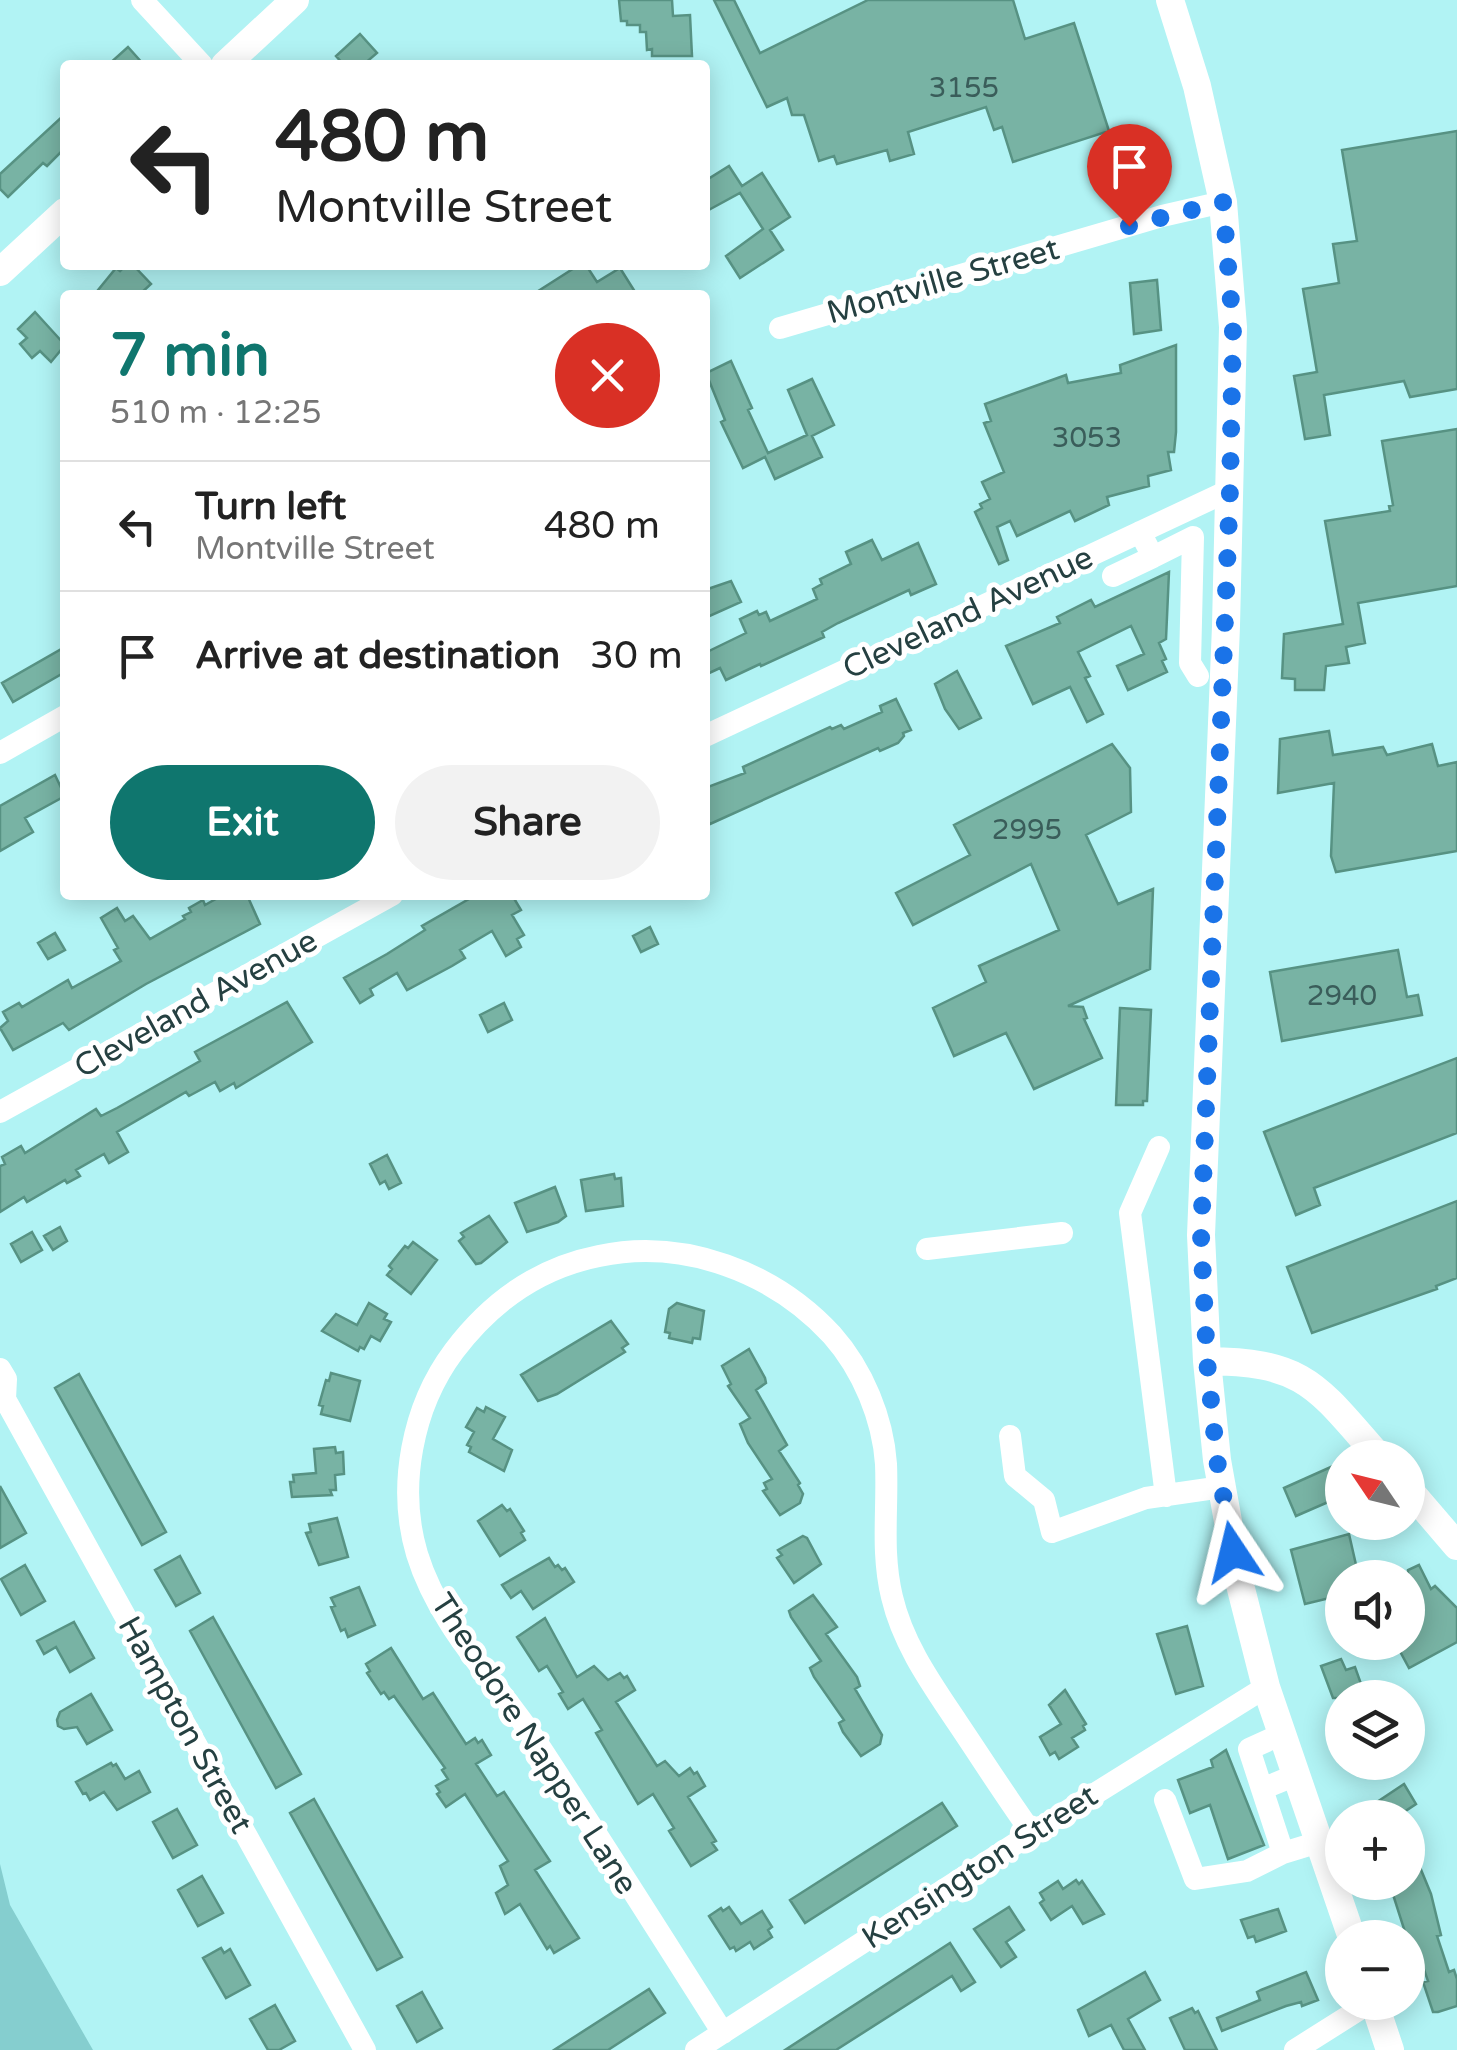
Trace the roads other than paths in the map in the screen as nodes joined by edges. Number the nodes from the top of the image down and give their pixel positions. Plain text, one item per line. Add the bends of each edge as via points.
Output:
1 (142, 0) edge
2 (295, 0) edge
3 (1170, 0) edge
4 (197, 60) edge
5 (230, 60) edge
6 (1223, 202) junction
7 (60, 217) edge
8 (0, 272) edge
9 (780, 328) dead end
10 (1230, 490) junction
11 (1140, 532) junction
12 (1153, 557) junction
13 (1113, 576) dead end
14 (1198, 676) dead end
15 (60, 719) edge
16 (710, 734) edge
17 (0, 754) edge
18 (383, 900) edge
19 (0, 1112) edge
20 (1159, 1148) dead end
21 (1062, 1232) dead end
22 (928, 1249) dead end
23 (1207, 1361) junction
24 (0, 1369) edge
25 (3, 1397) edge
26 (1010, 1436) dead end
27 (1364, 1440) edge
28 (1222, 1488) junction
29 (1166, 1496) junction
30 (1425, 1509) edge
31 (1457, 1546) edge
32 (1266, 1688) junction
33 (1282, 1734) junction
34 (1296, 1775) junction
35 (1262, 1789) junction
36 (1164, 1800) dead end
37 (1032, 1833) junction
38 (1319, 1842) junction
39 (1283, 1853) junction
40 (1346, 1920) edge
41 (1343, 2020) edge
42 (1379, 2020) edge
43 (723, 2033) junction
44 (365, 2050) edge
45 (696, 2050) edge
46 (1294, 2050) edge
47 (1390, 2050) edge

1 - 4 street
2 - 5 main road
3 - 6 main road
6 - 9 street, Montville Street
6 - 10 main road via 1233,327
7 - 8 main road
10 - 11 street, Cleveland Avenue
10 - 23 main road via 1201,1235
11 - 12 street
11 - 16 street, Cleveland Avenue
12 - 13 street
12 - 14 street via 1194,537 1190,662
15 - 17 street
18 - 19 street, Cleveland Avenue
20 - 29 street via 1130,1213
21 - 22 street
23 - 27 main road via 1255,1362 1292,1373 1330,1401
23 - 28 main road
24 - 25 street, Hampton Street
25 - 44 street, Hampton Street
26 - 29 street via 1015,1476 1044,1500 1052,1532
28 - 29 street
28 - 32 main road
30 - 31 main road
32 - 33 main road
32 - 37 street, Kensington Street
33 - 34 main road
33 - 35 street via 1248,1749
34 - 35 street
34 - 38 main road
35 - 39 street
36 - 39 street via 1196,1879 1247,1871
37 - 43 street, Kensington Street
37 - 43 street, Theodore Napper Lane via 904,1636 887,1564 883,1436 865,1384 836,1339 783,1292 694,1256 602,1255 522,1285 466,1335 425,1404 409,1487 418,1554 454,1630 533,1737
38 - 39 street
38 - 40 main road
41 - 46 street
42 - 47 main road
43 - 45 street, Kensington Street

